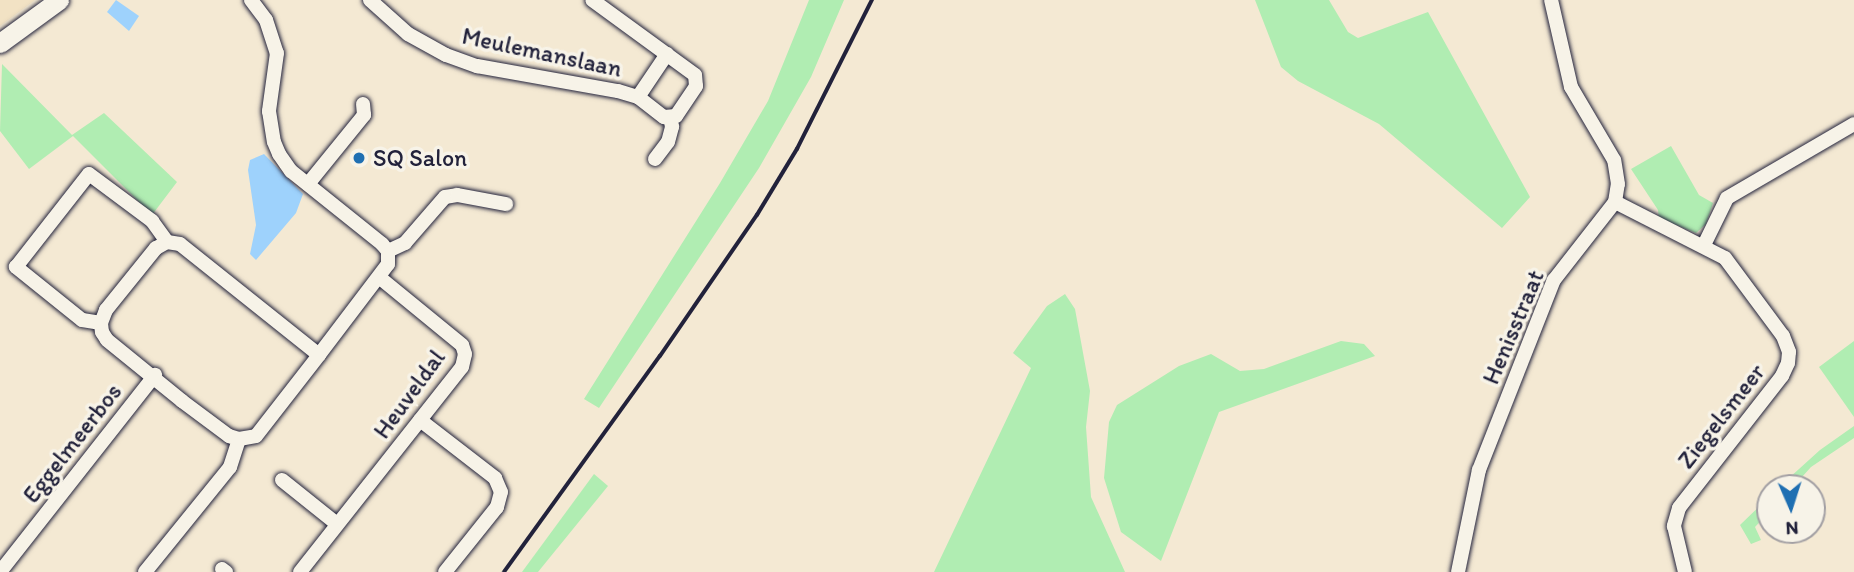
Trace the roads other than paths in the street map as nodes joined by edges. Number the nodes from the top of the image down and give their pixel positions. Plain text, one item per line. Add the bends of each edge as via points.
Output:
1 (59, 0) edge
2 (251, 0) edge
3 (370, 0) edge
4 (592, 0) edge
5 (1551, 0) edge
6 (0, 43) edge
7 (667, 54) junction
8 (638, 97) junction
9 (363, 104) dead end
10 (670, 117) junction
11 (1854, 124) edge
12 (655, 159) dead end
13 (308, 184) junction
14 (1615, 202) junction
15 (506, 204) dead end
16 (167, 242) junction
17 (1704, 245) junction
18 (388, 251) junction
19 (380, 278) junction
20 (100, 323) junction
21 (319, 355) junction
22 (155, 376) junction
23 (419, 420) junction
24 (239, 439) junction
25 (282, 480) dead end
26 (337, 524) junction
27 (0, 572) edge
28 (145, 572) edge
29 (299, 572) edge
30 (445, 572) edge
31 (1458, 572) edge
32 (1685, 572) edge

1 - 6 main road
2 - 13 street via 266,20 277,53 269,111 274,142 290,171
3 - 8 street, Meulemanslaan via 420,42 456,59
4 - 7 street, Meulemanslaan
5 - 14 street via 1571,87 1614,160
7 - 8 street, Meulemanslaan
7 - 10 street, Meulemanslaan via 696,80 680,112
8 - 10 street, Meulemanslaan
9 - 13 street via 364,115
10 - 12 street, Meulemanslaan via 668,142
11 - 17 street via 1727,198
13 - 18 street
14 - 17 street, Ziegelsmeer
14 - 31 street, Henisstraat via 1554,279 1479,470
15 - 18 street via 445,197 405,243
16 - 20 street via 156,248
16 - 20 street via 152,221 89,174 16,267 82,320
16 - 21 street via 180,244
17 - 32 street, Ziegelsmeer via 1725,258 1783,336 1789,352 1788,363 1679,508 1674,526
18 - 19 street via 388,264
19 - 21 street
19 - 23 street, Heuveldal via 455,338 465,354 462,367
20 - 22 street via 107,340
21 - 24 street via 256,436
22 - 24 street via 182,401
22 - 27 street, Eggelmeerbos
23 - 26 street, Heuveldal
23 - 30 street via 495,478 502,492 497,507
24 - 28 street via 230,467
25 - 26 street
26 - 29 street, Heuveldal

